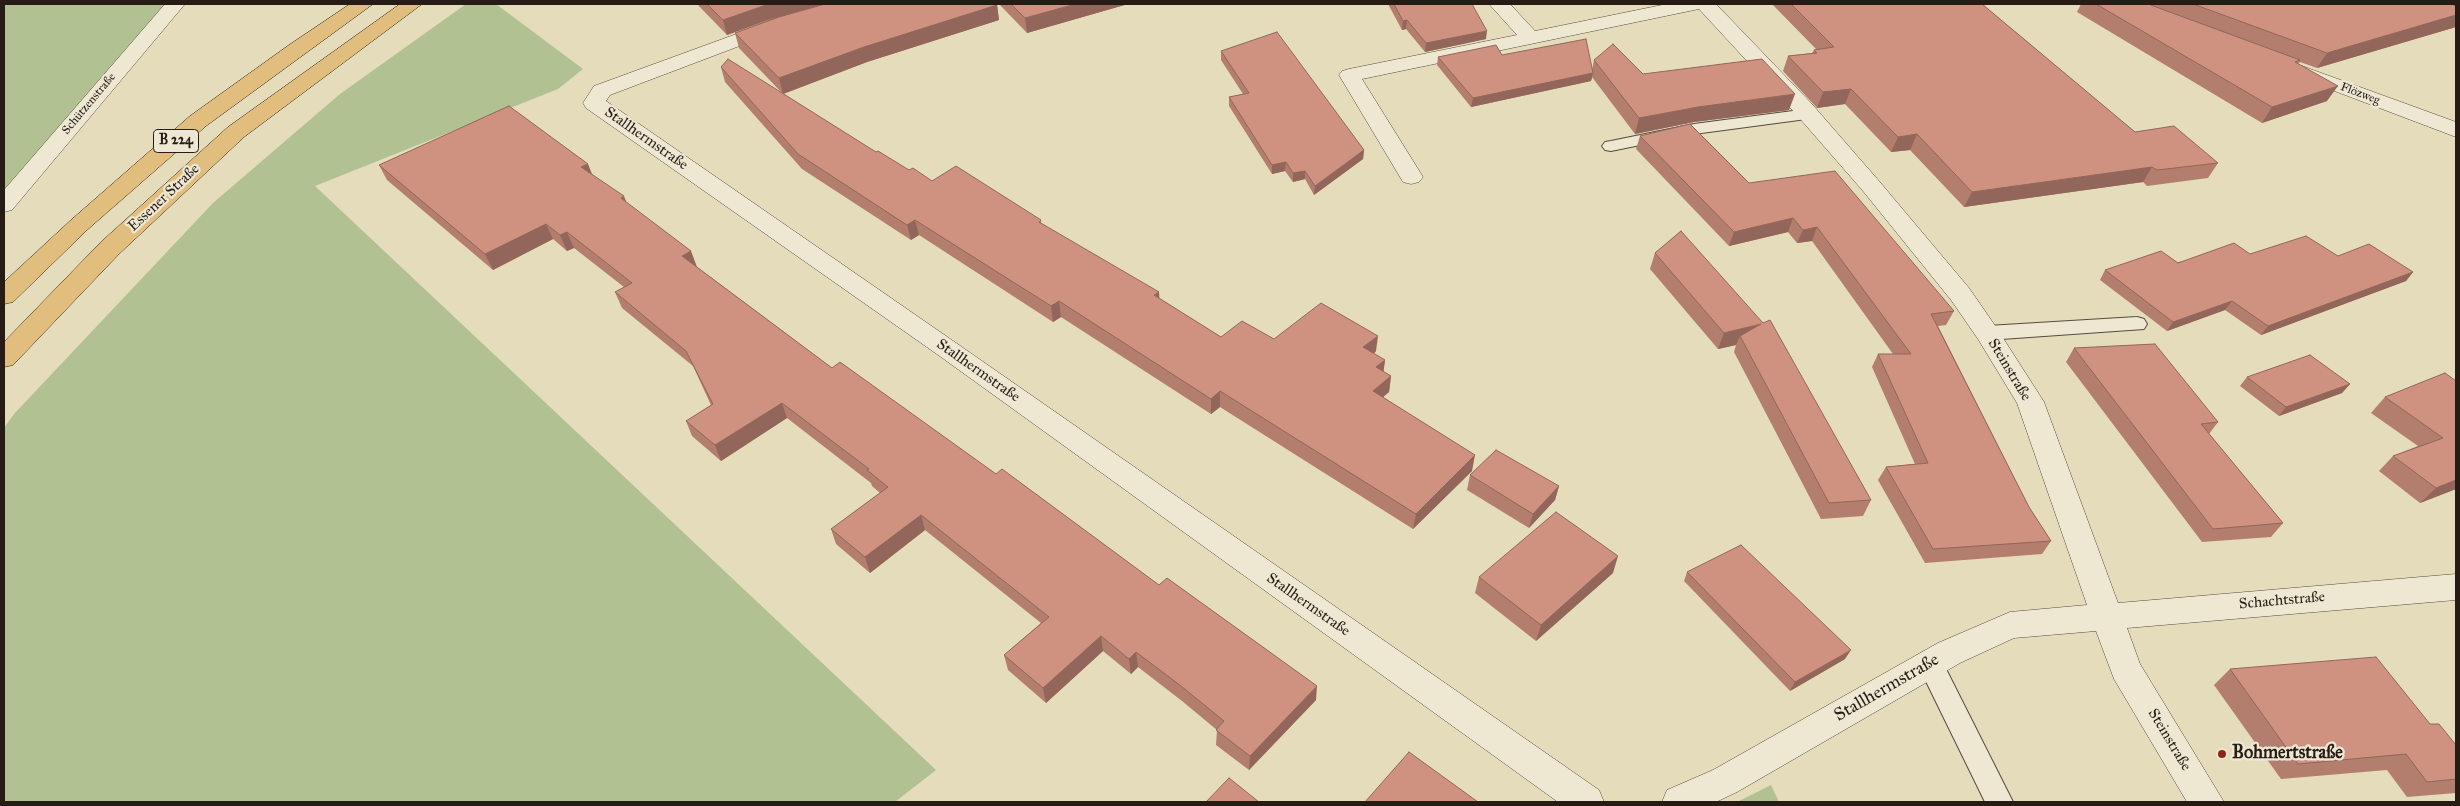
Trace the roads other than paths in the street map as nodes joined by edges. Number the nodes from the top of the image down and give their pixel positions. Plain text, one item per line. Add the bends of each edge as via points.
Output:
1 (174, 4) edge
2 (362, 4) edge
3 (412, 4) edge
4 (1499, 4) edge
5 (1695, 4) edge
6 (1705, 4) edge
7 (794, 20) edge
8 (1532, 39) junction
9 (2280, 64) edge
10 (1808, 114) junction
11 (2456, 130) edge
12 (1611, 146) dead end
13 (1411, 177) dead end
14 (4, 205) edge
15 (4, 296) edge
16 (2137, 324) dead end
17 (1987, 334) junction
18 (4, 358) edge
19 (2456, 587) edge
20 (2107, 616) junction
21 (1930, 663) junction
22 (1586, 802) edge
23 (1680, 802) edge
24 (1999, 802) edge
25 (2206, 802) edge

1 - 14 street, Schützenstraße
2 - 15 main road, B 224 via 198,121
3 - 18 main road, Essener Straße / B 224 via 236,132 110,248
4 - 8 street
5 - 8 street
6 - 10 street, Steinstraße
7 - 22 street, Stallhermstraße via 602,91 594,103
8 - 13 street via 1349,75
9 - 11 street, Flözweg
10 - 12 lane via 1694,129
10 - 17 street, Steinstraße via 1960,294
16 - 17 lane
17 - 20 street, Steinstraße via 2030,402
19 - 20 street, Schachtstraße
20 - 21 street, Stallhermstraße via 2010,625
20 - 25 street, Steinstraße via 2126,670
21 - 23 street, Stallhermstraße via 1725,781
21 - 24 lane

